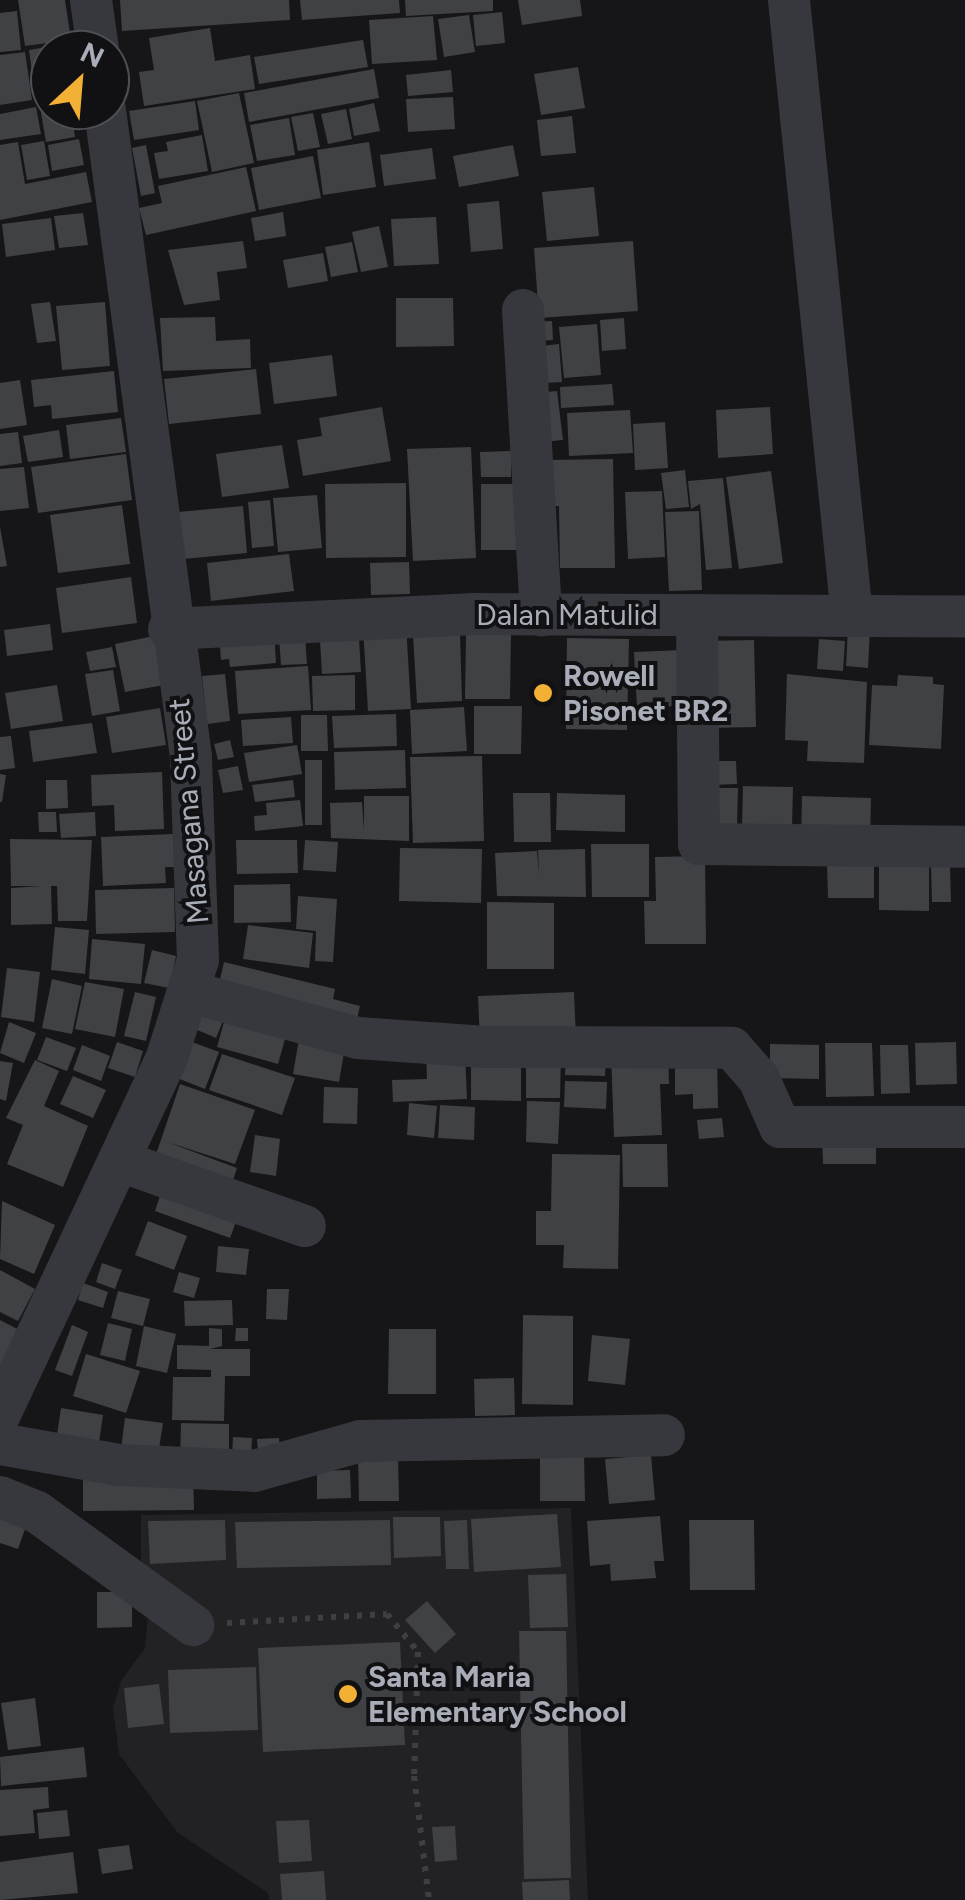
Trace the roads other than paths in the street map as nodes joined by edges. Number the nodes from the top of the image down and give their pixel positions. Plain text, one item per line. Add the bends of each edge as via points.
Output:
1 (91, 0) edge
2 (789, 0) edge
3 (95, 30) edge
4 (108, 130) edge
5 (523, 310) dead end
6 (541, 615) junction
7 (697, 615) junction
8 (852, 616) junction
9 (965, 618) edge
10 (169, 629) junction
11 (965, 847) edge
12 (190, 992) junction
13 (965, 1128) edge
14 (120, 1161) junction
15 (305, 1226) dead end
16 (0, 1414) edge
17 (664, 1435) dead end
18 (0, 1444) edge
19 (0, 1496) edge
20 (193, 1625) road end

1 - 3 street
2 - 8 street
4 - 10 street, Masagana Street
5 - 6 street
6 - 7 street, Dalan Matulid
6 - 10 street, Dalan Matulid
7 - 8 street, Dalan Matulid
7 - 11 street via 699,844
8 - 9 street, Dalan Matulid
10 - 12 street, Masagana Street via 191,757 200,896
12 - 13 street via 358,1038 486,1047 732,1048 759,1079 780,1127
12 - 14 street, Masagana Street
14 - 15 street
14 - 16 street, Masagana Street
17 - 18 street via 360,1442 254,1470 119,1465
19 - 20 street via 38,1512

